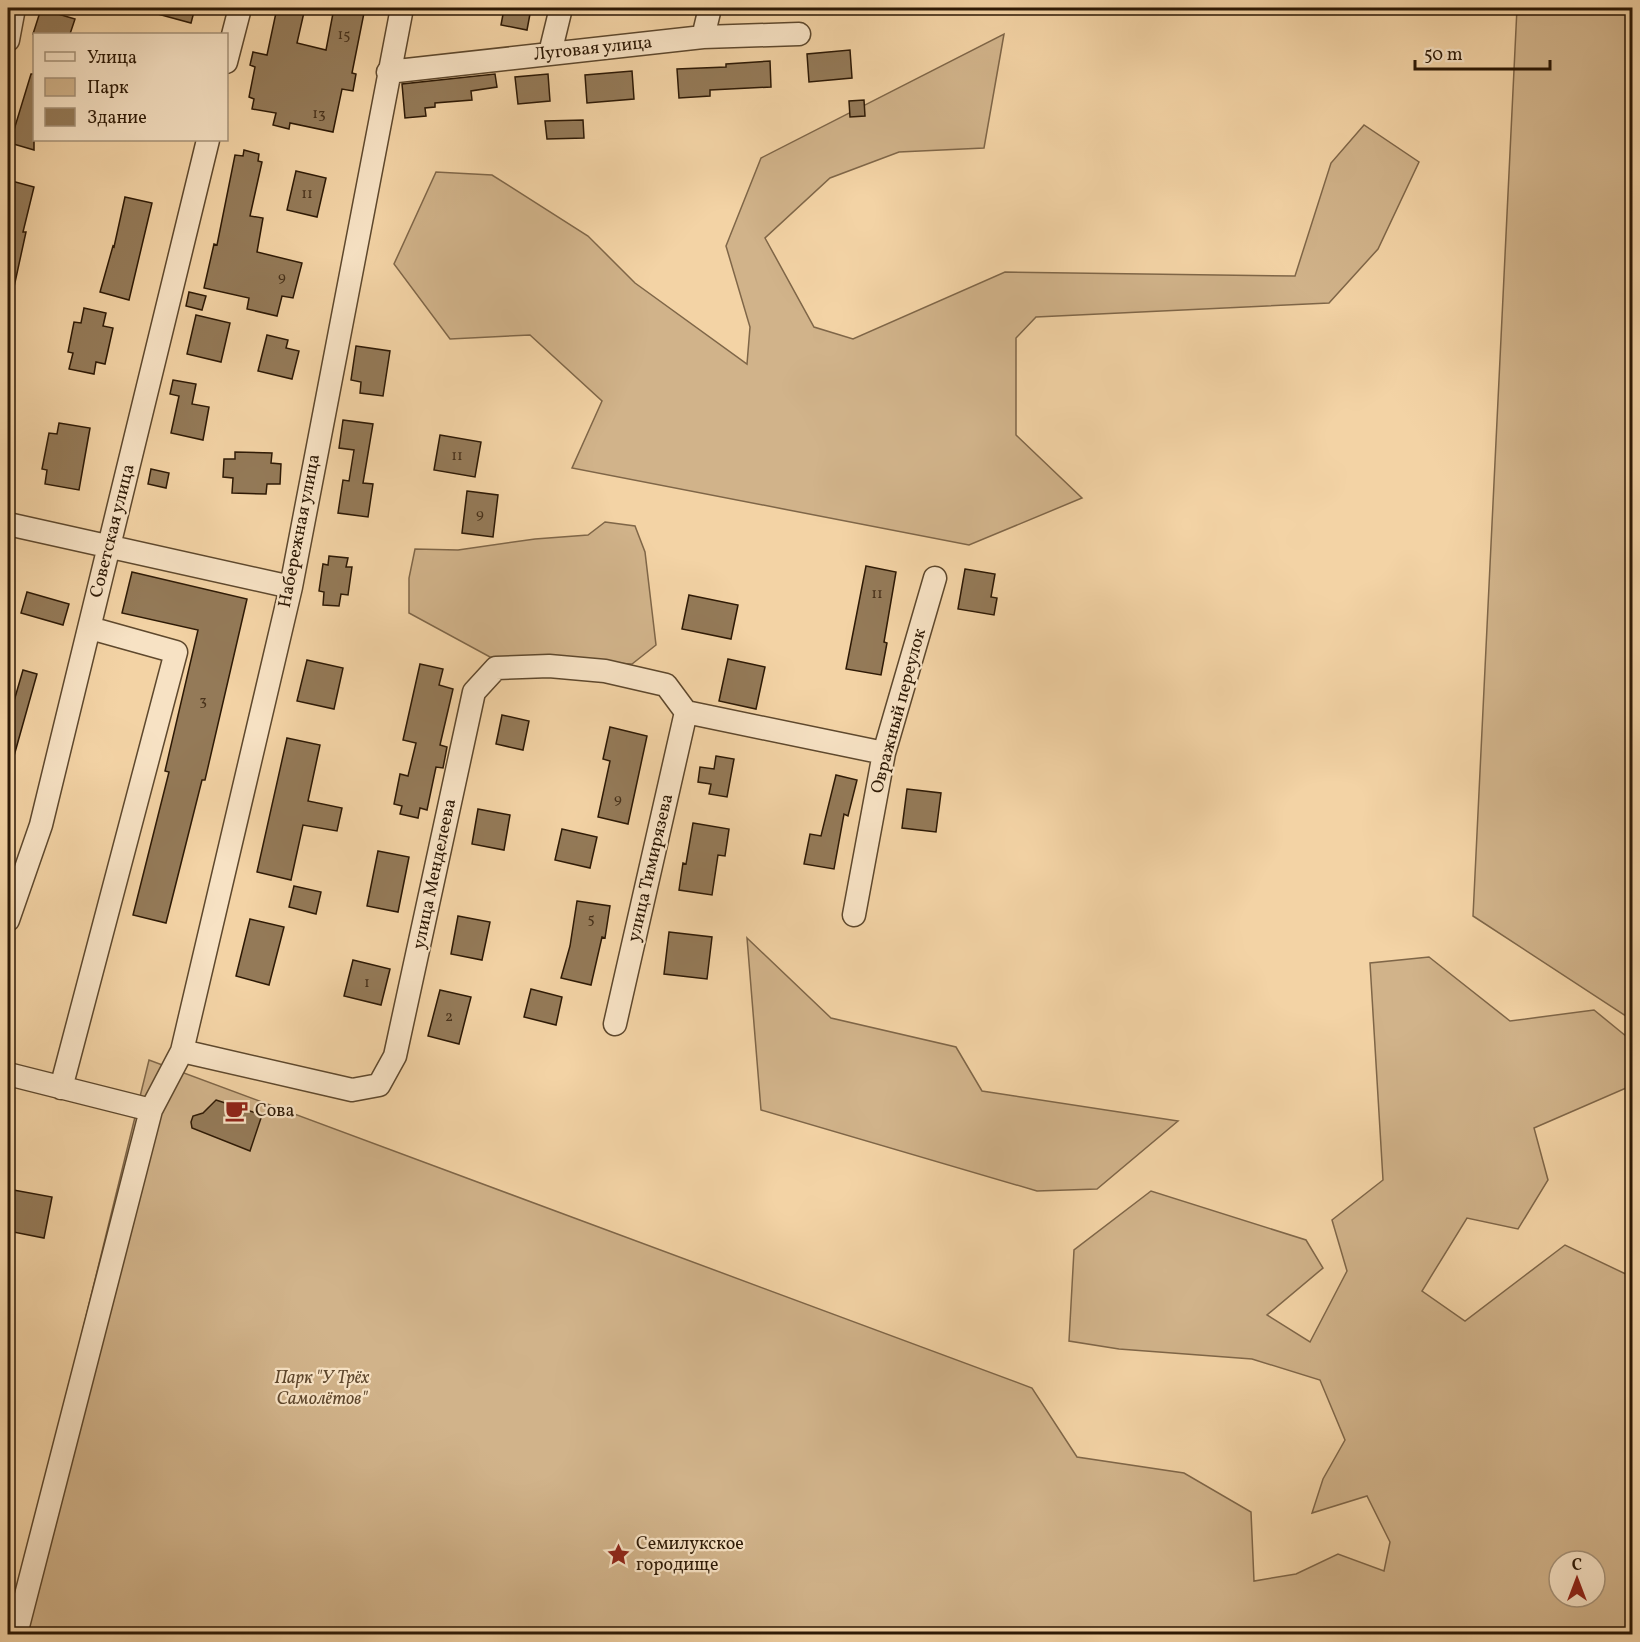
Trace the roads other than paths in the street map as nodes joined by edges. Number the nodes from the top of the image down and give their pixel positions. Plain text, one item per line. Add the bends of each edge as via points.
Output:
1 (14, 8) edge
2 (240, 8) edge
3 (402, 8) edge
4 (561, 8) edge
5 (710, 8) edge
6 (799, 34) dead end
7 (703, 38) junction
8 (8, 40) edge
9 (550, 53) junction
10 (228, 54) edge
11 (388, 72) junction
12 (208, 141) edge
13 (8, 524) edge
14 (110, 546) junction
15 (935, 578) dead end
16 (291, 587) junction
17 (90, 628) junction
18 (686, 712) junction
19 (884, 753) junction
20 (854, 915) dead end
21 (8, 920) edge
22 (615, 1024) dead end
23 (182, 1051) junction
24 (8, 1074) edge
25 (61, 1088) junction
26 (151, 1110) junction
27 (16, 1635) edge

1 - 8 street
2 - 10 street
3 - 11 street, Набережная улица
4 - 9 street
5 - 7 street
6 - 7 street, Луговая улица
7 - 9 street, Луговая улица
9 - 11 street, Луговая улица
11 - 16 street, Набережная улица
12 - 14 street, Советская улица
13 - 14 street
14 - 16 street
14 - 17 street, Советская улица
15 - 19 street, Овражный переулок
16 - 23 street, Набережная улица
17 - 21 street, Советская улица via 41,825
17 - 25 street via 176,652
18 - 19 street
18 - 22 street, улица Тимирязева
18 - 23 street, улица Менделеева via 666,684 605,671 549,666 496,668 474,692 395,1056 380,1085 352,1090
19 - 20 street, Овражный переулок
23 - 26 street, Набережная улица
24 - 25 street
25 - 26 street
26 - 27 street, Набережная улица

